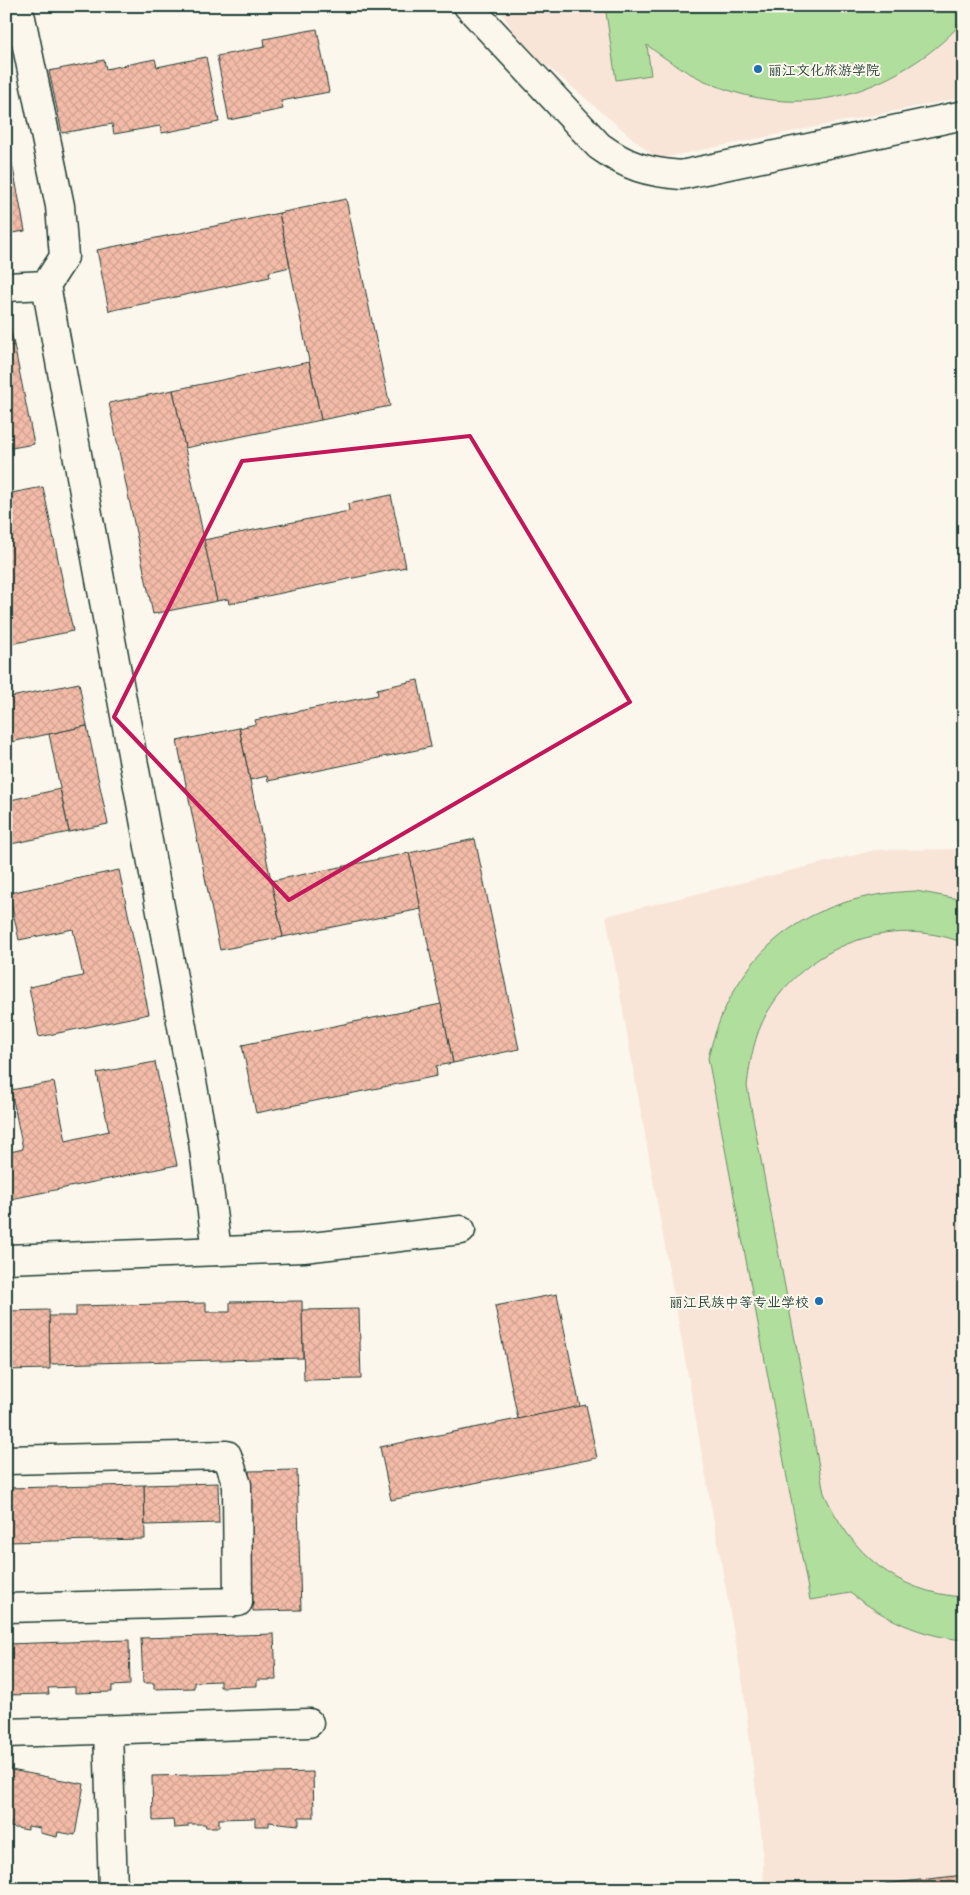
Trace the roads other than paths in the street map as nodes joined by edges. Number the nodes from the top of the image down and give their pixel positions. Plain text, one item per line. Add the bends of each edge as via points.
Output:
1 (468, 6) edge
2 (6, 13) edge
3 (964, 114) edge
4 (46, 285) junction
5 (6, 287) edge
6 (461, 1230) dead end
7 (216, 1251) junction
8 (6, 1259) edge
9 (6, 1460) edge
10 (6, 1608) edge
11 (309, 1722) dead end
12 (108, 1730) junction
13 (6, 1733) edge
14 (114, 1889) edge

1 - 3 street via 599,146 632,167 651,172 681,175
2 - 4 street via 21,18 60,206 64,257
4 - 5 street
4 - 7 street via 203,1141
6 - 7 street via 303,1248
7 - 8 street
9 - 10 street via 227,1455 237,1485 238,1602
11 - 12 street
12 - 13 street
12 - 14 street

